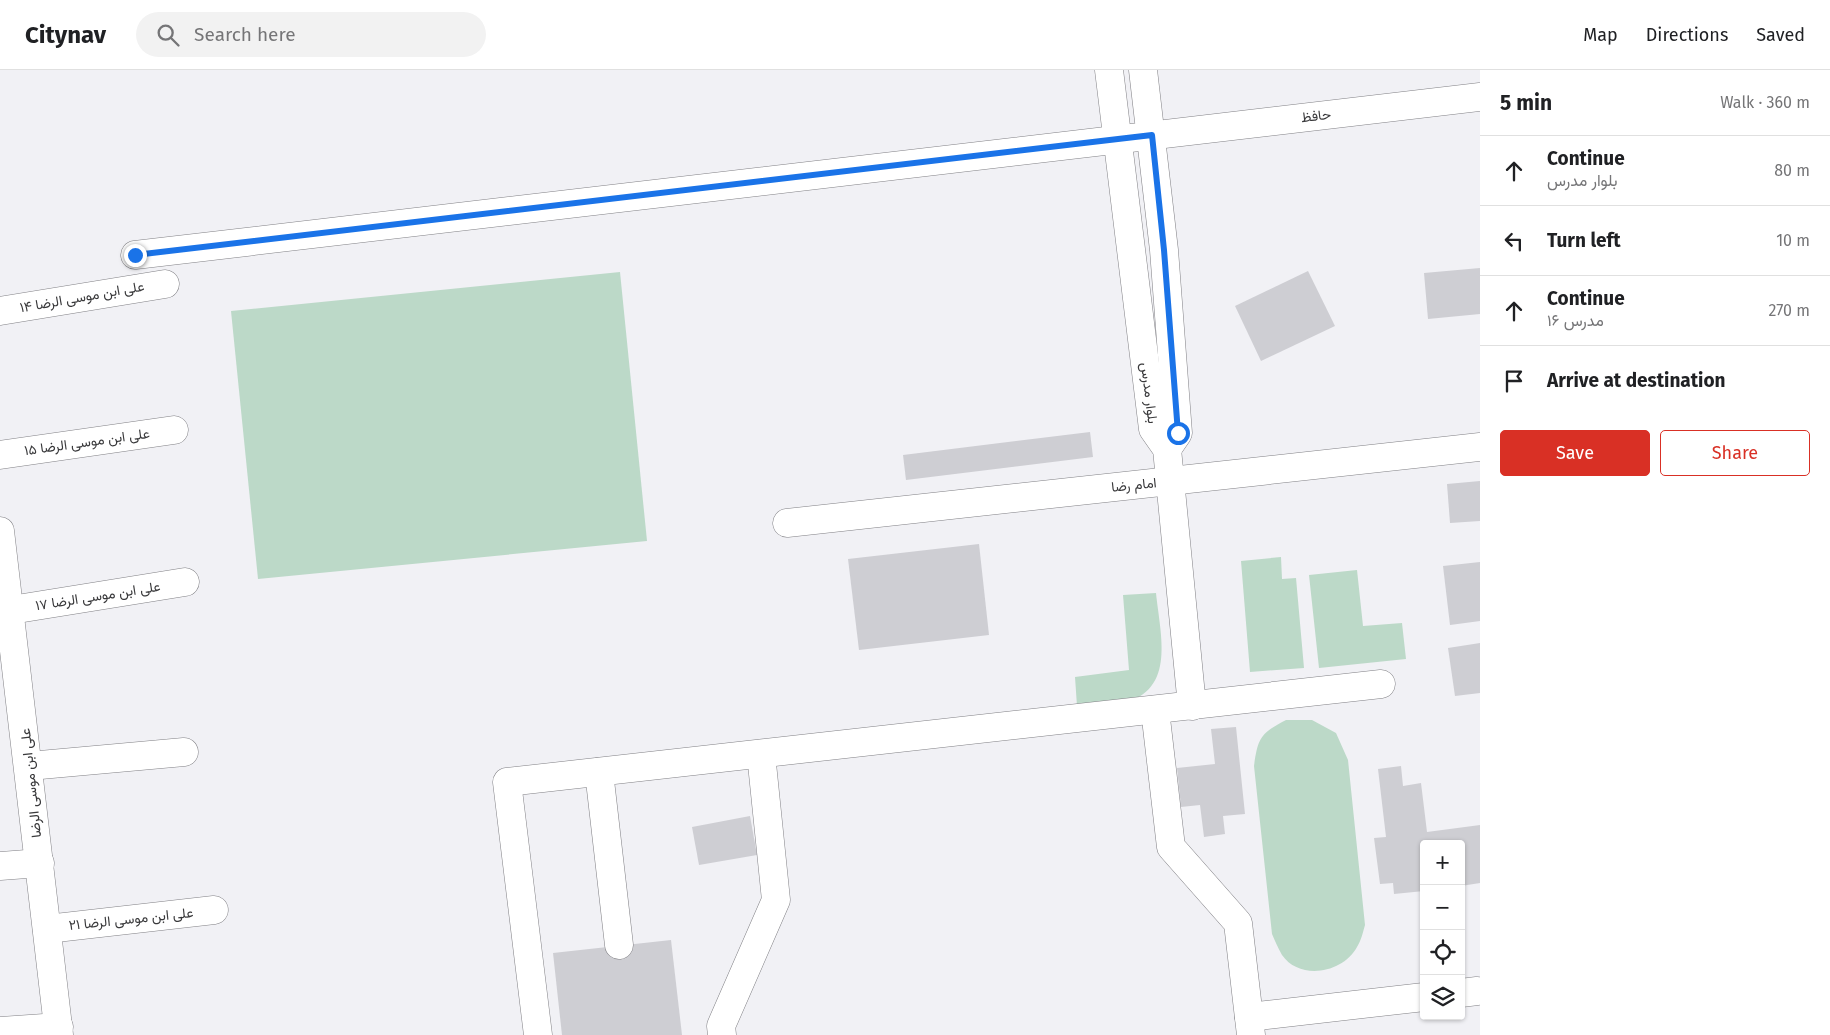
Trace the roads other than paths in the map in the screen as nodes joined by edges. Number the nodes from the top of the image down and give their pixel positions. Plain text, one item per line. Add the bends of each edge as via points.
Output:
1 (1109, 70) edge
2 (1144, 70) edge
3 (1480, 97) edge
4 (1152, 135) junction
5 (1118, 139) junction
6 (135, 255) dead end
7 (165, 284) dead end
8 (0, 311) edge
9 (174, 430) dead end
10 (1480, 447) edge
11 (1167, 450) junction
12 (0, 455) edge
13 (1170, 481) junction
14 (787, 523) dead end
15 (0, 531) edge
16 (186, 582) dead end
17 (11, 610) junction
18 (1382, 684) dead end
19 (11, 704) edge
20 (1192, 706) junction
21 (1155, 710) junction
22 (184, 752) dead end
23 (761, 754) junction
24 (29, 766) junction
25 (599, 772) junction
26 (40, 863) junction
27 (0, 866) edge
28 (214, 910) dead end
29 (47, 929) junction
30 (619, 945) dead end
31 (1420, 998) edge
32 (1250, 1026) edge
33 (0, 1030) edge
34 (59, 1031) edge
35 (538, 1035) edge
36 (722, 1035) edge

1 - 5 street, بلوار مدرس
2 - 4 street, بلوار مدرس
3 - 4 street, حافظ
4 - 5 street, حافظ
4 - 11 street, بلوار مدرس via 1178,433
5 - 6 street, حافظ
5 - 11 street, بلوار مدرس via 1153,430
7 - 8 street, علی ابن موسی الرضا ۱۴
9 - 12 street, علی ابن موسی الرضا ۱۵
10 - 13 street, امام رضا
11 - 13 street
13 - 14 street, امام رضا
13 - 20 street
15 - 17 street, علی ابن موسی الرضا
16 - 17 street, علی ابن موسی الرضا ۱۷
17 - 19 street, علی ابن موسی الرضا
18 - 20 street
19 - 24 street, علی ابن موسی الرضا
20 - 21 street
21 - 23 street
21 - 32 street via 1171,847 1238,923
22 - 24 street
23 - 25 street
23 - 36 street via 776,900 721,1026
24 - 26 street, علی ابن موسی الرضا
25 - 30 street
25 - 35 street via 507,782
26 - 27 street
26 - 29 street, علی ابن موسی الرضا
28 - 29 street, علی ابن موسی الرضا ۲۱
29 - 34 street, علی ابن موسی الرضا
31 - 32 street
33 - 34 street

